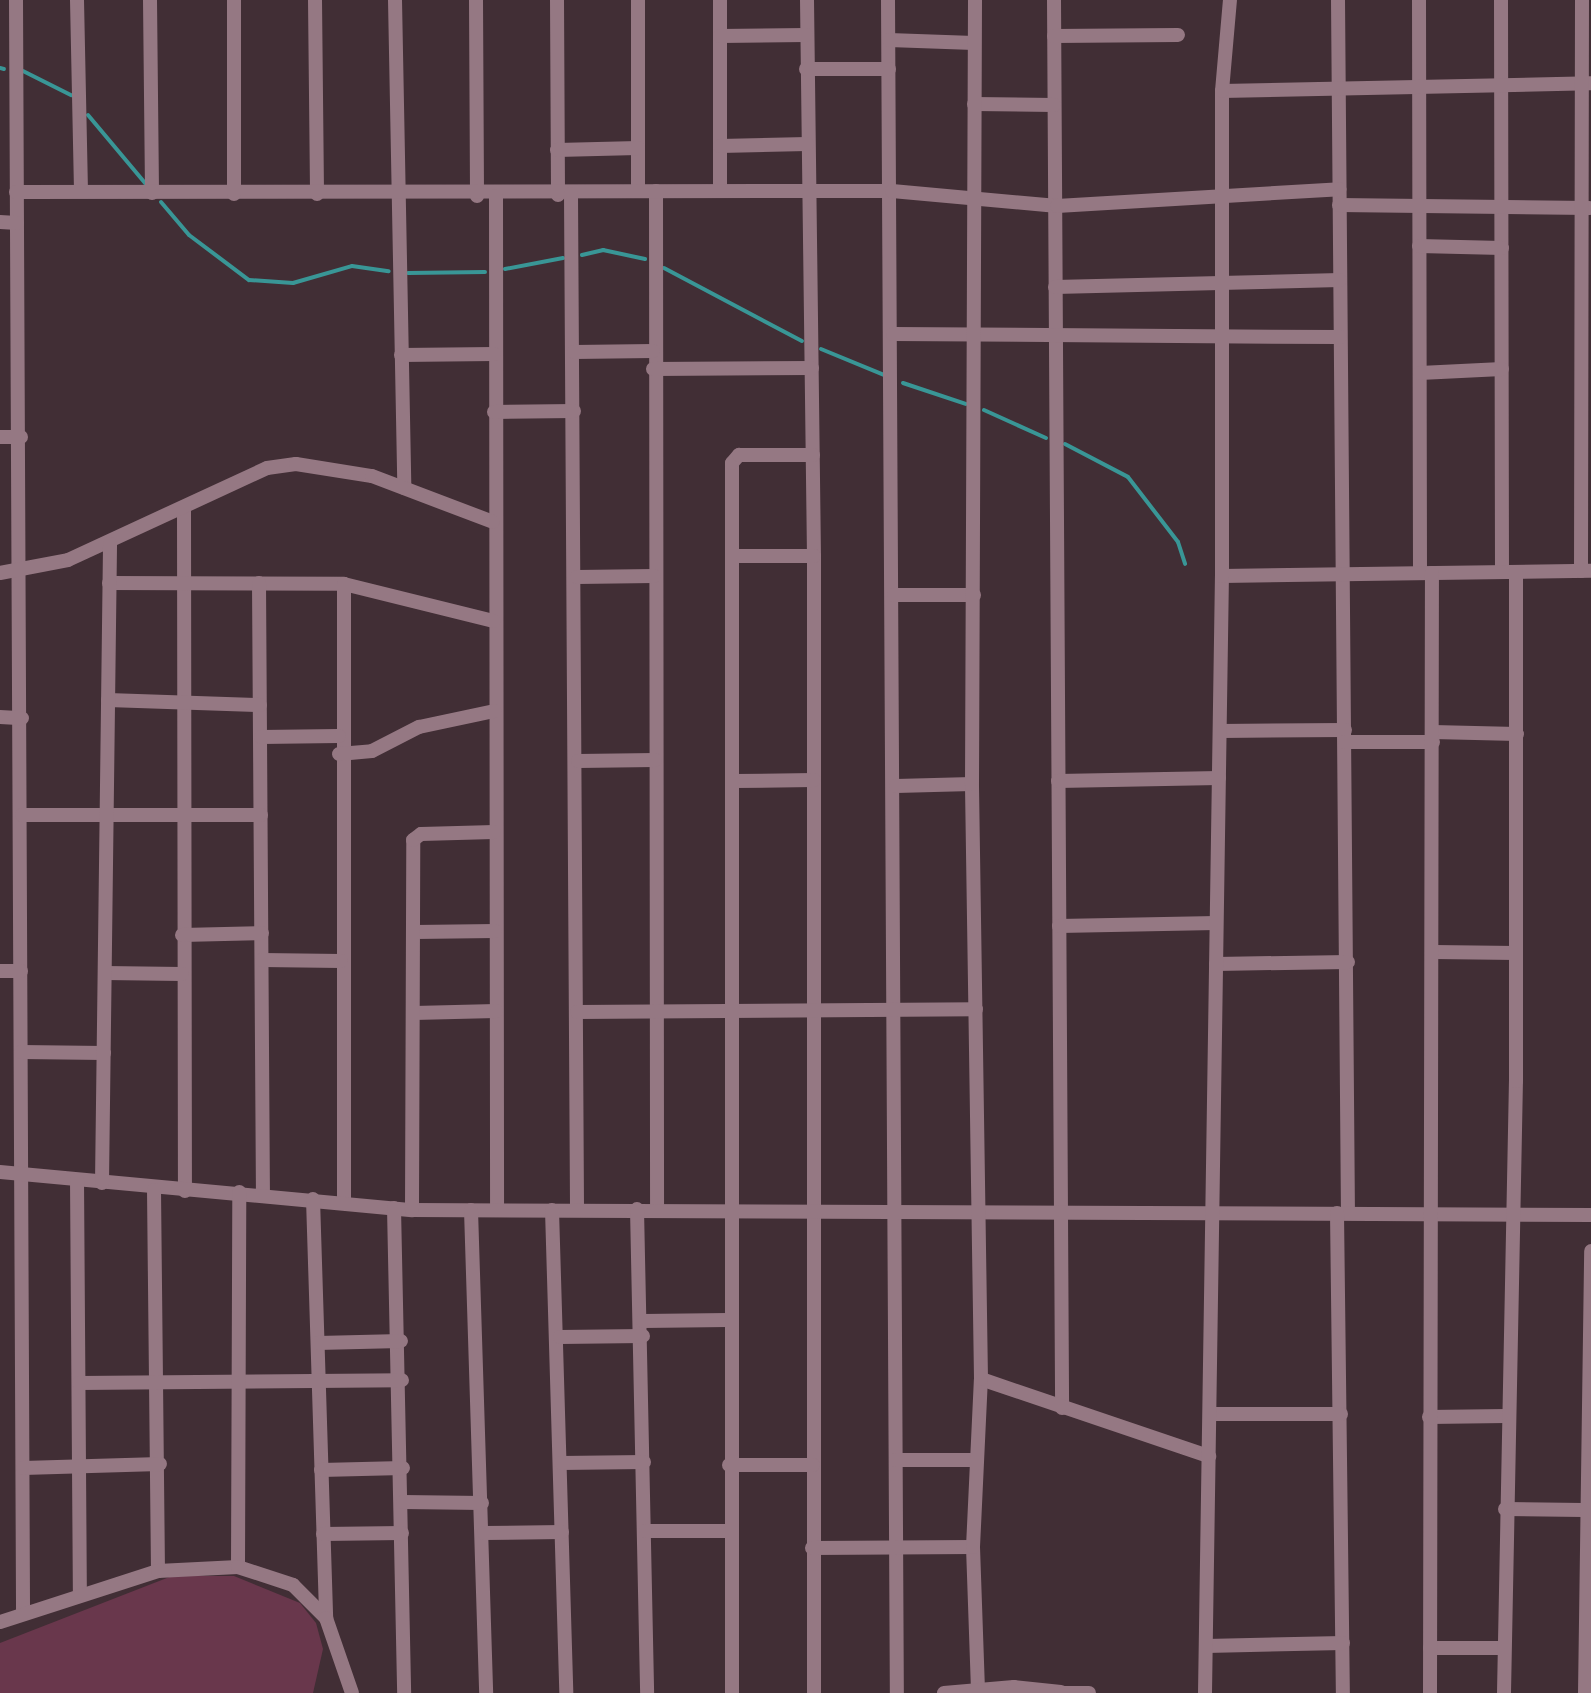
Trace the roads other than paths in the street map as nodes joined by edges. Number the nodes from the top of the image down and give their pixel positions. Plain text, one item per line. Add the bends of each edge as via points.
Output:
1 (16, 0) edge
2 (77, 0) edge
3 (150, 0) edge
4 (234, 0) edge
5 (316, 0) edge
6 (394, 0) edge
7 (476, 0) edge
8 (556, 0) edge
9 (638, 0) edge
10 (720, 0) edge
11 (807, 0) edge
12 (888, 0) edge
13 (975, 0) edge
14 (1054, 0) edge
15 (1230, 0) edge
16 (1338, 0) edge
17 (1420, 0) edge
18 (1500, 0) edge
19 (1582, 0) edge
20 (1586, 27) edge
21 (806, 34) junction
22 (720, 36) junction
23 (1054, 36) junction
24 (1178, 36) dead end
25 (889, 40) junction
26 (974, 44) junction
27 (889, 68) junction
28 (806, 70) junction
29 (1587, 84) edge
30 (1502, 87) junction
31 (1420, 90) junction
32 (1222, 91) junction
33 (1339, 92) junction
34 (974, 104) junction
35 (1054, 105) junction
36 (807, 144) junction
37 (720, 146) junction
38 (638, 148) junction
39 (557, 150) junction
40 (892, 190) junction
41 (81, 191) junction
42 (638, 191) junction
43 (656, 191) junction
44 (720, 191) junction
45 (16, 192) junction
46 (809, 192) junction
47 (152, 193) junction
48 (234, 194) junction
49 (317, 194) junction
50 (565, 194) junction
51 (1224, 194) junction
52 (396, 195) junction
53 (476, 196) junction
54 (496, 196) junction
55 (1339, 197) junction
56 (976, 201) junction
57 (1420, 205) junction
58 (1057, 206) junction
59 (1502, 206) junction
60 (1586, 208) edge
61 (0, 222) edge
62 (17, 223) junction
63 (1420, 246) junction
64 (1502, 248) junction
65 (1223, 280) junction
66 (1340, 280) junction
67 (1054, 287) junction
68 (893, 334) junction
69 (976, 336) junction
70 (1223, 336) junction
71 (1340, 338) junction
72 (1055, 340) junction
73 (653, 351) junction
74 (574, 352) junction
75 (494, 354) junction
76 (401, 355) junction
77 (812, 368) junction
78 (1502, 369) junction
79 (653, 370) junction
80 (1420, 373) junction
81 (574, 411) junction
82 (494, 412) junction
83 (0, 437) edge
84 (20, 437) junction
85 (813, 456) junction
86 (404, 488) junction
87 (184, 511) junction
88 (493, 522) junction
89 (110, 544) junction
90 (733, 556) junction
91 (814, 556) junction
92 (1586, 571) edge
93 (23, 572) junction
94 (1509, 572) junction
95 (0, 573) edge
96 (1426, 573) junction
97 (1341, 574) junction
98 (654, 576) junction
99 (1222, 576) junction
100 (577, 577) junction
101 (184, 583) junction
102 (260, 583) junction
103 (109, 584) junction
104 (344, 584) junction
105 (974, 594) junction
106 (894, 595) junction
107 (494, 621) junction
108 (108, 700) junction
109 (183, 704) junction
110 (260, 705) junction
111 (494, 711) junction
112 (0, 717) edge
113 (22, 718) junction
114 (1220, 732) junction
115 (1517, 734) junction
116 (339, 736) junction
117 (1345, 736) junction
118 (1433, 737) junction
119 (260, 738) junction
120 (339, 754) junction
121 (578, 760) junction
122 (655, 760) junction
123 (1219, 778) junction
124 (814, 780) junction
125 (1058, 781) junction
126 (734, 782) junction
127 (972, 784) junction
128 (896, 786) junction
129 (22, 814) junction
130 (182, 815) junction
131 (261, 815) junction
132 (106, 816) junction
133 (494, 832) junction
134 (1216, 923) junction
135 (1059, 926) junction
136 (496, 931) junction
137 (414, 932) junction
138 (262, 933) junction
139 (182, 935) junction
140 (1434, 952) junction
141 (1516, 953) junction
142 (262, 960) junction
143 (340, 960) junction
144 (1348, 962) junction
145 (1216, 964) junction
146 (0, 971) edge
147 (22, 971) junction
148 (104, 973) junction
149 (182, 974) junction
150 (736, 1010) junction
151 (814, 1010) junction
152 (898, 1010) junction
153 (976, 1010) junction
154 (496, 1011) junction
155 (656, 1011) junction
156 (578, 1012) junction
157 (414, 1014) junction
158 (21, 1052) junction
159 (104, 1052) junction
160 (0, 1172) edge
161 (21, 1174) junction
162 (77, 1180) junction
163 (102, 1184) junction
164 (154, 1190) junction
165 (185, 1191) junction
166 (239, 1192) junction
167 (263, 1194) junction
168 (314, 1199) junction
169 (344, 1202) junction
170 (394, 1208) junction
171 (637, 1208) junction
172 (656, 1208) junction
173 (577, 1209) junction
174 (412, 1210) junction
175 (471, 1210) junction
176 (497, 1210) junction
177 (552, 1210) junction
178 (732, 1210) junction
179 (814, 1210) junction
180 (1428, 1211) junction
181 (897, 1212) junction
182 (980, 1212) junction
183 (1342, 1213) junction
184 (1512, 1213) junction
185 (1058, 1214) junction
186 (1591, 1214) edge
187 (1214, 1215) junction
188 (1591, 1251) edge
189 (728, 1320) junction
190 (643, 1328) junction
191 (560, 1338) junction
192 (401, 1341) junction
193 (318, 1343) junction
194 (242, 1379) junction
195 (318, 1379) junction
196 (982, 1379) junction
197 (402, 1380) junction
198 (79, 1382) junction
199 (158, 1382) junction
200 (1062, 1408) junction
201 (1212, 1414) junction
202 (1341, 1414) junction
203 (1588, 1414) edge
204 (1506, 1416) junction
205 (1429, 1417) junction
206 (1209, 1456) junction
207 (896, 1460) junction
208 (978, 1460) junction
209 (561, 1462) junction
210 (644, 1462) junction
211 (160, 1464) junction
212 (812, 1465) junction
213 (81, 1466) junction
214 (729, 1466) junction
215 (23, 1468) junction
216 (402, 1468) junction
217 (321, 1470) junction
218 (403, 1502) junction
219 (482, 1503) junction
220 (1505, 1509) junction
221 (1583, 1510) junction
222 (730, 1530) junction
223 (562, 1532) junction
224 (646, 1532) junction
225 (484, 1533) junction
226 (322, 1534) junction
227 (402, 1534) junction
228 (1588, 1542) edge
229 (973, 1547) junction
230 (812, 1548) junction
231 (896, 1548) junction
232 (238, 1567) junction
233 (158, 1571) junction
234 (80, 1595) junction
235 (22, 1614) junction
236 (326, 1618) junction
237 (0, 1622) edge
238 (1342, 1643) junction
239 (1588, 1644) edge
240 (1206, 1646) junction
241 (1430, 1648) junction
242 (1504, 1648) junction
243 (978, 1691) edge
244 (352, 1693) edge
245 (404, 1693) edge
246 (486, 1693) edge
247 (566, 1693) edge
248 (647, 1693) edge
249 (732, 1693) edge
250 (814, 1693) edge
251 (897, 1693) edge
252 (944, 1693) edge
253 (1061, 1693) edge
254 (1089, 1693) edge
255 (1205, 1693) edge
256 (1344, 1693) edge
257 (1430, 1693) edge
258 (1504, 1693) edge
259 (1586, 1693) edge

1 - 45 street
2 - 41 street
3 - 47 street
4 - 48 street
5 - 49 street
6 - 52 street
7 - 53 street
8 - 39 street
9 - 38 street
10 - 22 street
11 - 21 street
12 - 25 street
13 - 26 street
14 - 23 street
15 - 32 street
16 - 33 street
17 - 31 street
18 - 30 street
19 - 20 street
20 - 29 street
21 - 22 street
21 - 28 street
22 - 37 street
23 - 24 street
23 - 35 street
25 - 26 street
25 - 27 street
26 - 34 street
27 - 28 street
27 - 40 street
28 - 36 street
29 - 30 street
29 - 60 street
30 - 31 street
30 - 59 street
31 - 33 street
31 - 57 street
32 - 33 street
32 - 51 street
33 - 55 street
34 - 35 street
34 - 56 street
35 - 58 street
36 - 37 street
36 - 46 street
37 - 44 street
38 - 39 street
38 - 42 street
39 - 50 street
40 - 46 street
40 - 56 street
40 - 68 street
41 - 45 street
41 - 47 street
42 - 43 street
42 - 50 street
43 - 44 street
43 - 73 street
44 - 46 street
45 - 62 street
46 - 77 street
47 - 48 street
48 - 49 street
49 - 52 street
50 - 54 street
50 - 74 street
51 - 55 street
51 - 58 street
51 - 65 street
52 - 53 street
52 - 76 street
53 - 54 street
54 - 75 street
55 - 57 street
55 - 66 street
56 - 58 street
56 - 69 street
57 - 59 street
57 - 63 street
58 - 67 street
59 - 60 street
59 - 64 street
60 - 92 street
61 - 62 street
62 - 84 street
63 - 64 street
63 - 80 street
64 - 78 street
65 - 66 street
65 - 67 street
65 - 70 street
66 - 71 street
67 - 72 street
68 - 69 street
68 - 106 street
69 - 72 street
69 - 105 street
70 - 71 street
70 - 72 street
70 - 99 street
71 - 97 street
72 - 125 street
73 - 74 street
73 - 79 street
74 - 81 street
75 - 76 street
75 - 82 street
76 - 86 street
77 - 79 street
77 - 85 street
78 - 80 street
78 - 94 street
79 - 98 street
80 - 96 street
81 - 82 street
81 - 100 street
82 - 88 street
83 - 84 street
84 - 93 street
85 - 90 street via 734,458
85 - 91 street
86 - 87 street via 296,464 268,468
86 - 88 street
87 - 89 street
87 - 101 street
88 - 107 street
89 - 93 street
89 - 103 street
90 - 91 street
90 - 126 street
91 - 124 street
92 - 94 street
93 - 95 street
93 - 113 street
94 - 96 street
94 - 115 street
96 - 97 street
96 - 118 street
97 - 99 street
97 - 117 street
98 - 100 street
98 - 122 street
99 - 114 street
100 - 121 street
101 - 102 street
101 - 103 street
101 - 109 street
102 - 104 street
102 - 110 street
103 - 108 street
104 - 107 street
104 - 116 street
105 - 106 street
105 - 127 street
106 - 128 street
107 - 111 street
108 - 109 street
108 - 132 street
109 - 110 street
109 - 130 street
110 - 119 street
111 - 120 street via 439,721 372,750
111 - 133 street
112 - 113 street
113 - 129 street
114 - 117 street
114 - 123 street
115 - 118 street
115 - 141 street
116 - 119 street
116 - 120 street
117 - 118 street
117 - 144 street
118 - 140 street
119 - 131 street
120 - 143 street
121 - 122 street
121 - 156 street
122 - 155 street
123 - 125 street
123 - 134 street
124 - 126 street
124 - 151 street
125 - 135 street
126 - 150 street
127 - 128 street
127 - 153 street
128 - 152 street
129 - 132 street
129 - 147 street
130 - 131 street
130 - 132 street
130 - 139 street
131 - 138 street
132 - 148 street
133 - 136 street
133 - 137 street via 417,835
134 - 135 street
134 - 145 street
135 - 185 street
136 - 137 street
136 - 154 street
137 - 157 street
138 - 139 street
138 - 142 street
139 - 149 street
140 - 141 street
140 - 180 street
141 - 184 street
142 - 143 street
142 - 167 street
143 - 169 street
144 - 145 street
144 - 183 street
145 - 187 street
146 - 147 street
147 - 158 street
148 - 149 street
148 - 159 street
149 - 165 street
150 - 151 street
150 - 155 street
150 - 178 street
151 - 152 street
151 - 179 street
152 - 153 street
152 - 181 street
153 - 182 street
154 - 157 street
154 - 176 street
155 - 156 street
155 - 172 street
156 - 173 street
157 - 174 street
158 - 159 street
158 - 161 street
159 - 163 street
160 - 161 street
161 - 162 street
161 - 215 street
162 - 163 street
162 - 198 street
163 - 164 street
164 - 165 street
164 - 199 street
165 - 166 street
166 - 167 street
166 - 194 street
167 - 168 street
168 - 169 street
168 - 193 street
169 - 170 street
170 - 174 street
170 - 192 street
171 - 172 street
171 - 173 street
171 - 190 street
172 - 178 street
173 - 177 street
174 - 175 street
175 - 176 street
175 - 219 street
176 - 177 street
177 - 191 street
178 - 179 street
178 - 189 street
179 - 181 street
179 - 212 street
180 - 183 street
180 - 184 street
180 - 205 street
181 - 182 street
181 - 207 street
182 - 185 street
182 - 196 street
183 - 187 street
183 - 202 street
184 - 186 street
184 - 204 street
185 - 187 street
185 - 200 street
187 - 201 street
188 - 203 street
189 - 190 street
189 - 214 street
190 - 191 street
190 - 210 street
191 - 209 street
192 - 193 street
192 - 197 street
193 - 195 street
194 - 195 street
194 - 199 street
194 - 232 street
195 - 197 street
195 - 217 street
196 - 200 street
196 - 208 street
197 - 216 street
198 - 199 street
198 - 213 street
199 - 211 street
200 - 206 street
201 - 202 street
201 - 206 street
202 - 238 street
203 - 221 street
204 - 205 street
204 - 220 street
205 - 241 street
206 - 240 street
207 - 208 street
207 - 231 street
208 - 229 street
209 - 210 street
209 - 223 street
210 - 224 street
211 - 213 street
211 - 233 street
212 - 214 street
212 - 230 street
213 - 215 street
213 - 234 street
214 - 222 street
215 - 235 street
216 - 217 street
216 - 218 street
217 - 226 street
218 - 219 street
218 - 227 street
219 - 225 street
220 - 221 street
220 - 242 street
221 - 228 street
222 - 224 street
222 - 249 street
223 - 225 street
223 - 247 street
224 - 248 street
225 - 246 street
226 - 227 street
226 - 236 street
227 - 245 street
228 - 239 street
229 - 231 street
229 - 243 street
230 - 231 street
230 - 250 street
231 - 251 street
232 - 233 street
232 - 236 street via 292,1585
233 - 234 street
234 - 235 street
235 - 237 street
236 - 244 street
238 - 240 street
238 - 256 street
239 - 259 street
240 - 255 street
241 - 242 street
241 - 257 street
242 - 258 street
243 - 252 street
243 - 253 street
253 - 254 street

